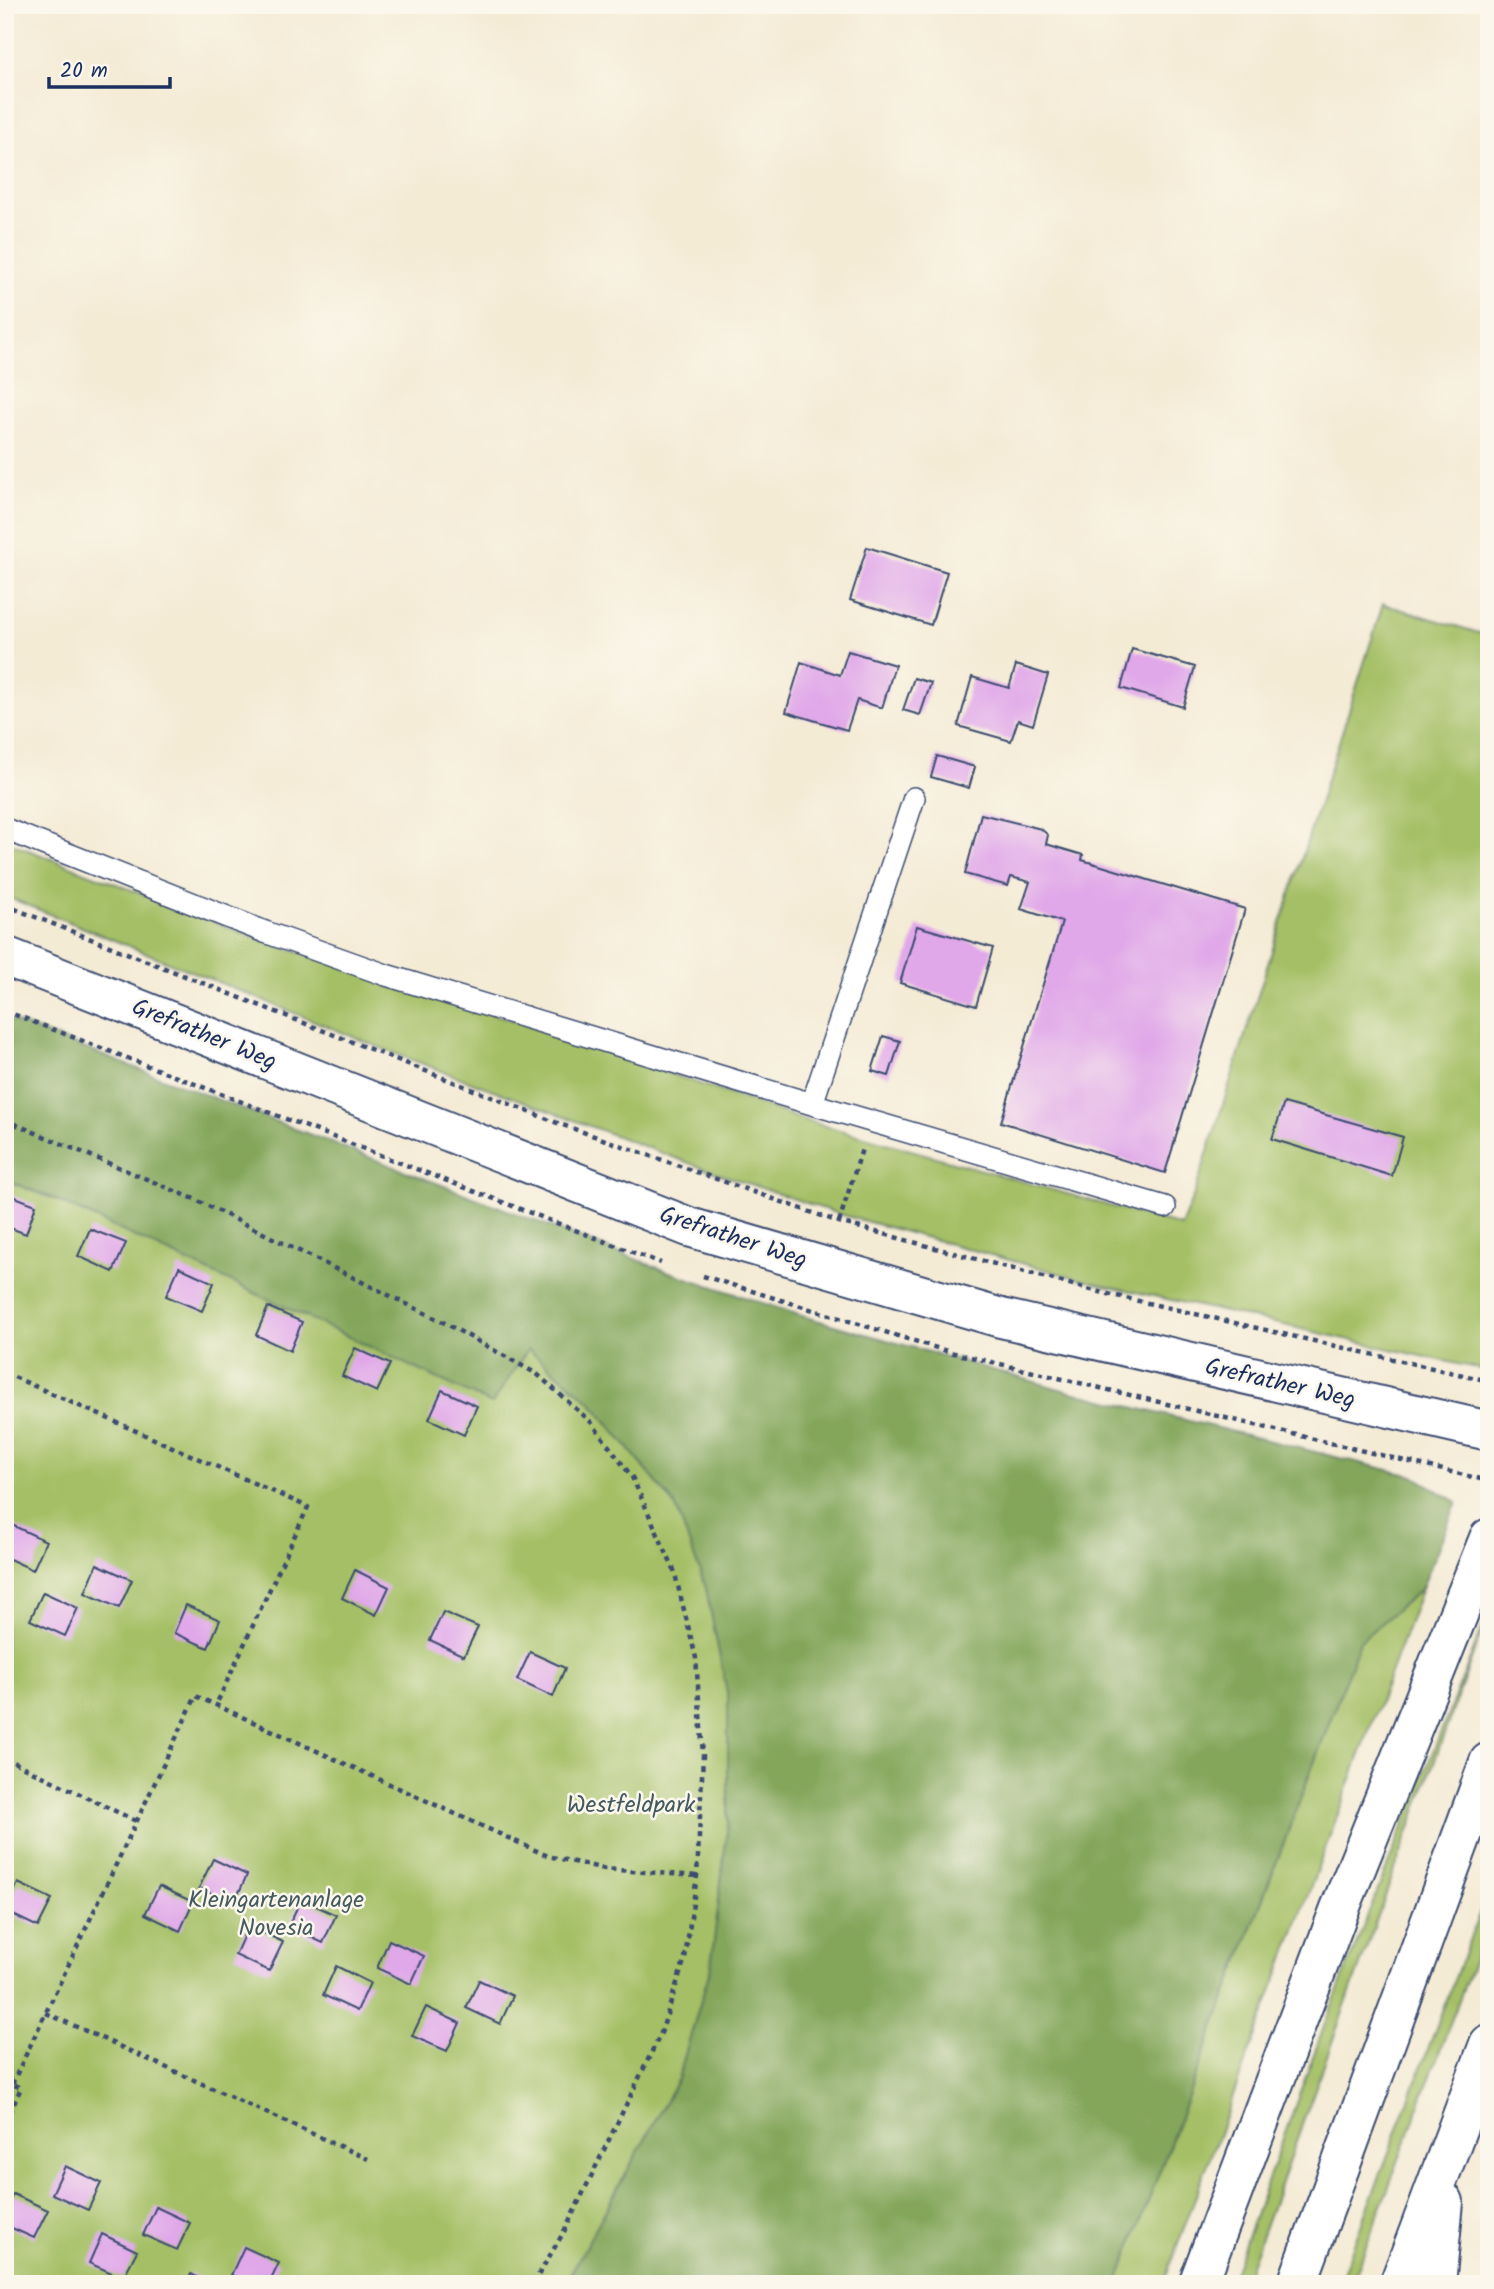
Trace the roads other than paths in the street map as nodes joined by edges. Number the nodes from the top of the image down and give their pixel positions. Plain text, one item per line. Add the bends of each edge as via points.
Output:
1 (914, 798) dead end
2 (5, 829) edge
3 (5, 956) edge
4 (813, 1104) junction
5 (1165, 1207) dead end
6 (1489, 1431) edge
7 (1488, 1540) edge
8 (1489, 1762) edge
9 (1489, 2044) edge
10 (1450, 2149) junction
11 (1198, 2284) edge
12 (1297, 2284) edge
13 (1399, 2284) edge
14 (1436, 2284) edge

1 - 4 lane
2 - 4 lane via 386,975
3 - 6 main road, Grefrather Weg via 690,1227 1001,1318
4 - 5 lane
7 - 11 main road via 1339,1911
8 - 12 main road
9 - 10 main road
10 - 13 main road
10 - 14 main road

